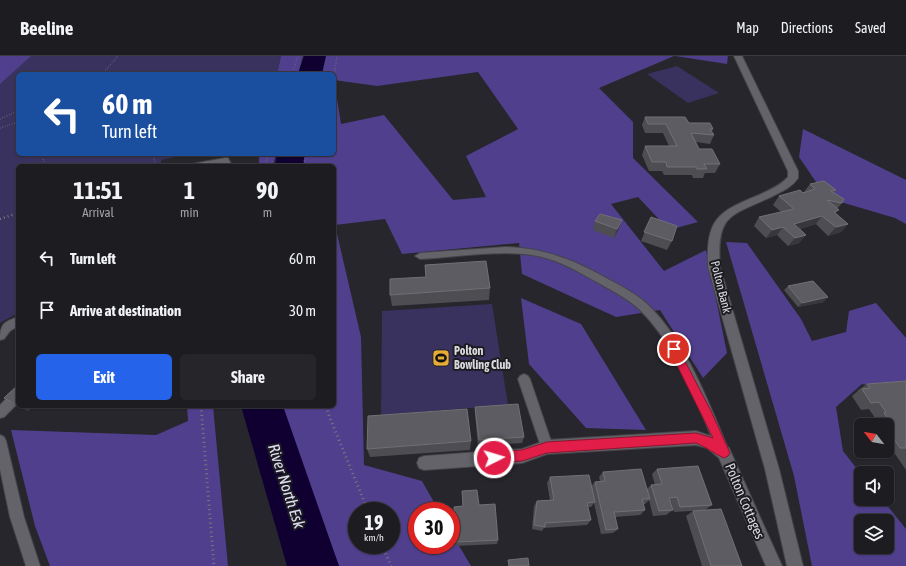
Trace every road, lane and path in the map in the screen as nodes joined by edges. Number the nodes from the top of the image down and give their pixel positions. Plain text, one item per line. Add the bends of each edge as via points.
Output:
1 (118, 56) edge
2 (298, 56) edge
3 (337, 56) edge
4 (738, 56) edge
5 (104, 72) edge
6 (293, 72) edge
7 (335, 72) edge
8 (16, 113) edge
9 (0, 119) edge
10 (16, 123) edge
11 (0, 128) edge
12 (203, 164) edge
13 (227, 164) edge
14 (16, 214) edge
15 (0, 219) edge
16 (420, 256) dead end
17 (16, 322) edge
18 (0, 336) edge
19 (524, 379) dead end
20 (16, 397) edge
21 (201, 408) edge
22 (327, 408) edge
23 (0, 413) edge
24 (0, 442) edge
25 (547, 448) junction
26 (724, 453) junction
27 (424, 464) dead end
28 (364, 502) edge
29 (386, 554) edge
30 (33, 566) edge
31 (214, 566) edge
32 (391, 566) edge
33 (774, 566) edge
34 (795, 566) edge

1 - 5 path
2 - 6 path
3 - 7 path
4 - 34 street, Polton Bank via 793,171 793,178 780,189 729,211 714,234 714,267 772,469
8 - 9 path
10 - 11 path
12 - 13 lane via 225,160
14 - 15 path
16 - 26 lane via 500,251 532,252 552,256 616,288 642,307 668,338 686,370
17 - 18 lane via 6,328
19 - 25 lane
20 - 23 lane
21 - 31 path
22 - 28 path
24 - 30 lane via 17,517
25 - 26 street, Polton Cottages via 696,438 711,443
25 - 27 street, Polton Cottages via 522,456
26 - 33 street, Polton Cottages
29 - 32 path

